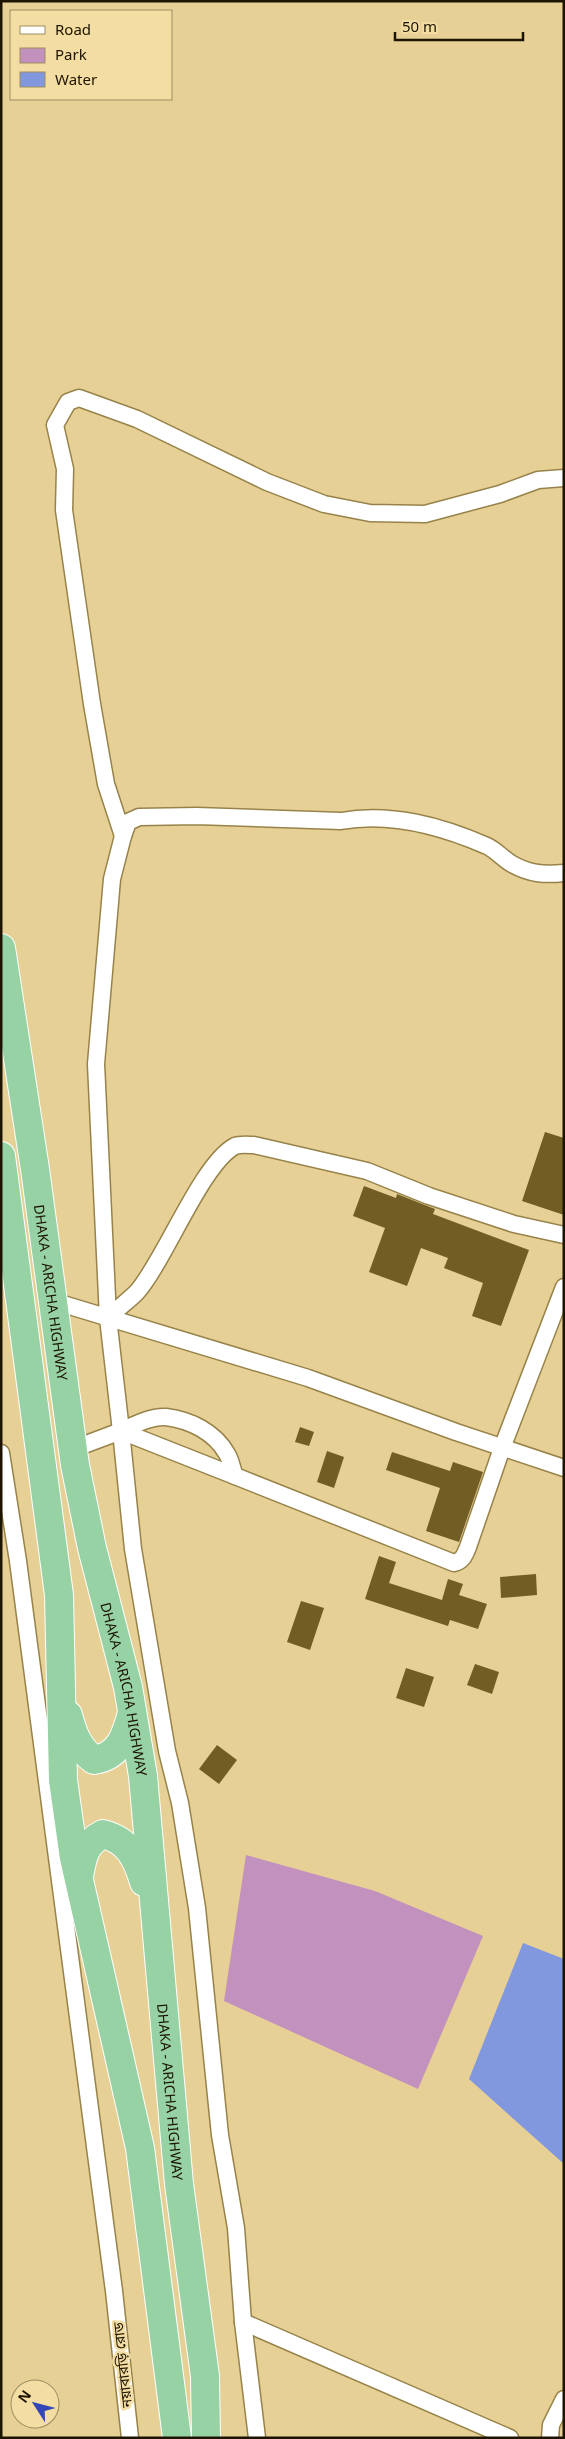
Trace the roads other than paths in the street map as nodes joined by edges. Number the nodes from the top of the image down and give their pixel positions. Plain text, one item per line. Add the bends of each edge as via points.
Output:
1 (564, 478) edge
2 (123, 836) junction
3 (564, 873) edge
4 (1, 948) edge
5 (1, 1156) edge
6 (564, 1235) edge
7 (564, 1287) edge
8 (53, 1301) junction
9 (108, 1318) junction
10 (121, 1431) junction
11 (502, 1448) junction
12 (73, 1449) junction
13 (1, 1453) edge
14 (564, 1468) edge
15 (235, 1476) junction
16 (62, 1685) junction
17 (132, 1711) junction
18 (79, 1878) junction
19 (154, 1920) junction
20 (243, 2322) junction
21 (564, 2399) edge
22 (130, 2438) edge
23 (177, 2438) edge
24 (206, 2438) edge
25 (257, 2438) edge
26 (510, 2438) edge
27 (550, 2438) edge

1 - 2 street via 538,480 425,514 370,513 324,504 267,482 137,419 79,398 68,402 55,425 65,469 64,510 106,784
2 - 3 street via 128,822 139,818 197,816 341,821 362,817 393,818 436,828 489,847 513,864 538,875
2 - 9 street via 112,879 96,1064
4 - 8 highway, DHAKA - ARICHA HIGHWAY
5 - 16 highway via 59,1595
6 - 9 street via 514,1224 366,1171 254,1145 236,1146 220,1159 201,1186 136,1292
7 - 11 street
8 - 9 street
8 - 12 highway, DHAKA - ARICHA HIGHWAY
9 - 10 street
9 - 11 street via 308,1378
10 - 12 street
10 - 15 street
10 - 15 street via 146,1420 165,1417 198,1427 212,1433 228,1456
10 - 20 street via 132,1549 197,1908 220,2135 236,2228
11 - 14 street
11 - 15 street via 468,1547 463,1558 454,1563
12 - 17 highway, DHAKA - ARICHA HIGHWAY via 92,1548
13 - 22 street, নয়াবারড়ি রোড via 114,2291
16 - 17 highway via 76,1740 94,1760 105,1758 116,1750 127,1734
16 - 18 highway via 63,1780
17 - 19 highway, DHAKA - ARICHA HIGHWAY via 143,1776
18 - 19 highway via 83,1855 91,1840 103,1834 114,1837 129,1847 140,1868
18 - 23 highway via 140,2148
19 - 24 highway, DHAKA - ARICHA HIGHWAY via 179,2184 205,2376
20 - 25 street
20 - 26 street
21 - 27 street via 551,2426

